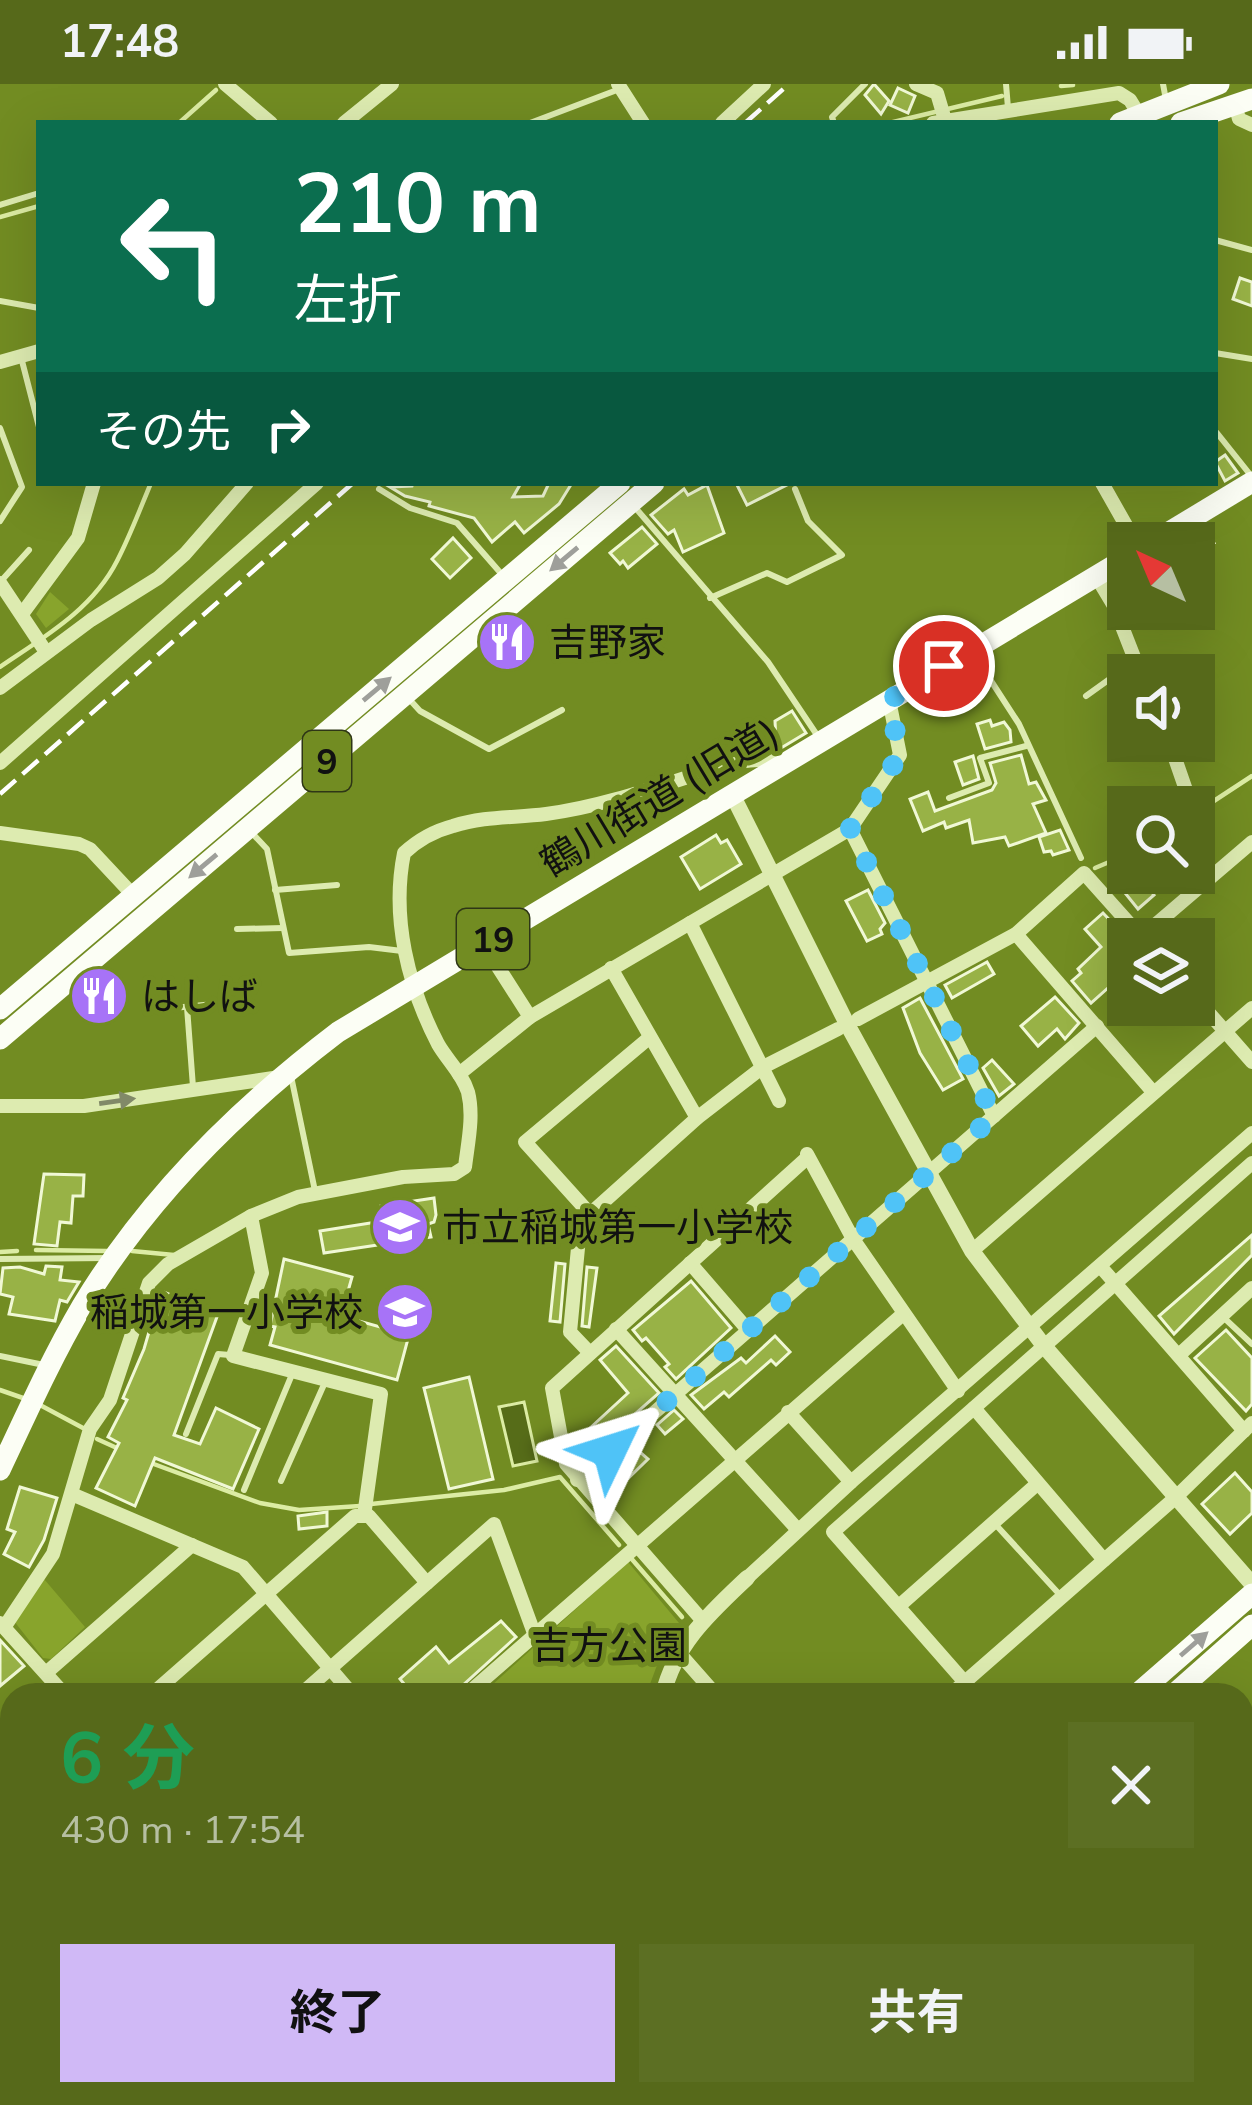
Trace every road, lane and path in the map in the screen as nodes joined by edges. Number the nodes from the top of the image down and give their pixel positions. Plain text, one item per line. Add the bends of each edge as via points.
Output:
1 (225, 84) edge
2 (392, 84) edge
3 (764, 84) edge
4 (865, 84) edge
5 (916, 84) edge
6 (1220, 84) edge
7 (619, 86) edge
8 (1006, 86) edge
9 (1165, 94) edge
10 (1244, 101) edge
11 (1008, 108) junction
12 (974, 118) edge
13 (1204, 119) edge
14 (267, 120) edge
15 (348, 120) edge
16 (537, 120) edge
17 (641, 120) edge
18 (725, 120) edge
19 (833, 120) edge
20 (939, 120) edge
21 (1134, 120) edge
22 (1252, 125) edge
23 (36, 195) edge
24 (0, 206) edge
25 (1218, 241) edge
26 (1252, 250) edge
27 (0, 301) edge
28 (36, 307) edge
29 (36, 352) edge
30 (1218, 353) edge
31 (22, 357) junction
32 (1252, 359) edge
33 (0, 362) edge
34 (36, 415) edge
35 (0, 428) edge
36 (1218, 434) edge
37 (1252, 480) edge
38 (93, 486) edge
39 (244, 486) edge
40 (313, 486) edge
41 (1104, 486) edge
42 (619, 489) edge
43 (795, 489) dead end
44 (379, 490) dead end
45 (0, 521) edge
46 (1124, 522) edge
47 (1185, 522) edge
48 (29, 550) dead end
49 (1107, 569) edge
50 (1096, 576) junction
51 (507, 579) junction
52 (0, 583) edge
53 (710, 598) junction
54 (22, 614) junction
55 (971, 650) junction
56 (46, 652) junction
57 (1133, 654) edge
58 (1107, 685) edge
59 (0, 688) edge
60 (406, 694) junction
61 (1086, 696) dead end
62 (889, 700) junction
63 (562, 710) dead end
64 (821, 741) junction
65 (1028, 746) junction
66 (0, 763) edge
67 (782, 764) junction
68 (732, 794) junction
69 (950, 798) dead end
70 (248, 828) junction
71 (850, 829) junction
72 (0, 833) edge
73 (1252, 842) edge
74 (1081, 858) dead end
75 (772, 874) junction
76 (337, 885) dead end
77 (275, 890) junction
78 (133, 896) junction
79 (1124, 918) edge
80 (1165, 918) edge
81 (689, 923) junction
82 (283, 928) junction
83 (237, 929) dead end
84 (1016, 934) junction
85 (484, 945) junction
86 (406, 952) junction
87 (611, 968) junction
88 (928, 985) junction
89 (413, 988) junction
90 (235, 1002) dead end
91 (187, 1007) junction
92 (1252, 1007) edge
93 (172, 1008) dead end
94 (0, 1009) edge
95 (530, 1017) junction
96 (858, 1019) dead end
97 (1215, 1020) edge
98 (1097, 1026) junction
99 (838, 1029) dead end
100 (1225, 1031) junction
101 (649, 1038) junction
102 (0, 1039) edge
103 (1252, 1062) edge
104 (763, 1067) junction
105 (283, 1074) junction
106 (459, 1074) junction
107 (193, 1090) junction
108 (1153, 1092) junction
109 (779, 1101) dead end
110 (0, 1106) edge
111 (994, 1116) junction
112 (697, 1118) junction
113 (1252, 1132) edge
114 (1252, 1163) edge
115 (927, 1174) junction
116 (316, 1195) junction
117 (590, 1214) junction
118 (251, 1216) junction
119 (853, 1239) junction
120 (972, 1251) junction
121 (112, 1258) junction
122 (0, 1259) edge
123 (690, 1263) junction
124 (1100, 1266) junction
125 (1116, 1284) junction
126 (1252, 1288) edge
127 (903, 1314) junction
128 (1222, 1316) junction
129 (1028, 1328) junction
130 (616, 1329) junction
131 (748, 1330) junction
132 (1252, 1344) edge
133 (1044, 1346) junction
134 (590, 1353) junction
135 (1179, 1355) junction
136 (0, 1356) edge
137 (233, 1356) junction
138 (50, 1366) junction
139 (980, 1371) junction
140 (293, 1372) junction
141 (326, 1380) junction
142 (994, 1390) junction
143 (958, 1391) junction
144 (675, 1394) junction
145 (974, 1408) junction
146 (788, 1412) junction
147 (1248, 1427) edge
148 (186, 1434) dead end
149 (734, 1459) junction
150 (0, 1471) edge
151 (577, 1480) junction
152 (281, 1481) dead end
153 (851, 1482) junction
154 (1037, 1484) junction
155 (244, 1490) dead end
156 (74, 1495) junction
157 (835, 1498) junction
158 (1175, 1498) junction
159 (365, 1508) junction
160 (851, 1515) junction
161 (994, 1523) junction
162 (798, 1530) junction
163 (635, 1544) junction
164 (192, 1545) junction
165 (1104, 1560) junction
166 (747, 1578) joint
167 (427, 1583) junction
168 (1252, 1584) edge
169 (266, 1594) junction
170 (1252, 1594) edge
171 (1061, 1597) junction
172 (899, 1606) junction
173 (702, 1620) junction
174 (2, 1624) edge
175 (1252, 1625) edge
176 (534, 1633) junction
177 (679, 1653) junction
178 (330, 1668) junction
179 (46, 1673) junction
180 (965, 1682) joint
181 (55, 1683) edge
182 (165, 1683) edge
183 (313, 1683) edge
184 (343, 1683) edge
185 (479, 1683) edge
186 (668, 1683) edge
187 (705, 1683) edge
188 (1150, 1683) edge
189 (1187, 1683) edge

1 - 14 street
2 - 15 street
3 - 18 street
4 - 19 lane
5 - 20 street via 937,93
6 - 9 main road
7 - 16 lane
7 - 17 street
8 - 11 lane
9 - 21 main road
10 - 13 main road
10 - 22 street via 1239,119
11 - 12 street
11 - 21 street via 1119,93 1130,100
23 - 24 lane
25 - 26 lane
27 - 28 lane
29 - 31 street
30 - 32 lane
31 - 33 street
31 - 34 lane
35 - 45 lane via 22,487
36 - 37 lane
37 - 47 main road
38 - 54 street via 78,538
39 - 56 street via 158,578
40 - 66 street
41 - 46 street
42 - 51 main road, 9
42 - 53 lane
42 -> 60 main road, 9
43 - 53 lane via 808,521 842,555 787,582 766,573
44 - 51 lane via 457,524
48 - 52 lane
49 - 50 main road, 鶴川街道 (旧道) / 19
50 - 55 main road, 鶴川街道 (旧道) / 19
50 - 57 street
78 -> 51 main road, 9
52 - 54 street
53 - 64 lane via 768,662
54 - 56 street
55 - 62 main road, 鶴川街道 (旧道) / 19
55 - 65 lane
56 - 59 street
58 - 61 lane
60 - 63 lane via 420,711 489,749
60 - 70 main road, 9
62 - 64 main road, 鶴川街道 (旧道) / 19
62 - 71 street via 900,755
64 - 67 main road, 鶴川街道 (旧道) / 19
65 - 69 lane via 980,758 989,783
65 - 74 lane
67 - 68 main road, 鶴川街道 (旧道) / 19
67 - 86 street via 718,767 583,807 492,816 418,840 404,853 399,877
68 - 75 street
68 - 85 main road, 鶴川街道 (旧道) / 19
70 - 77 lane via 266,850
70 -> 102 main road, 9
71 - 75 street
71 - 88 street
72 - 78 street via 90,849
73 - 80 street
75 - 81 street
75 - 115 street
76 - 77 lane
77 - 82 lane
78 - 94 main road, 9
79 - 84 street via 1084,873
81 - 87 street
81 - 104 street
82 - 83 lane
82 - 86 lane via 289,953
84 - 88 street
84 - 98 street
85 - 89 main road, 鶴川街道 (旧道) / 19
85 - 95 street
86 - 89 street
87 - 95 street
87 - 101 street
88 - 96 street
88 - 111 street
89 - 105 main road, 鶴川街道 (旧道) / 19
89 - 106 street
90 - 91 lane
91 - 93 lane
91 - 107 lane
92 - 100 street
95 - 106 street
97 - 100 street
98 - 108 street
98 - 111 street
99 - 104 street
100 - 103 street
100 - 108 street
101 - 112 street
101 - 117 street via 525,1142
104 - 109 street
104 - 112 street
105 - 107 street
105 - 116 lane via 296,1084
105 - 121 main road, 鶴川街道 (旧道) / 19 via 203,1150
106 - 116 street via 470,1122 460,1172
110 -> 107 street via 84,1106
108 - 120 street
111 - 115 street
112 - 117 street
113 - 124 street
114 - 125 street
115 - 119 street
115 - 120 street
116 - 118 street
117 - 134 street via 580,1227 570,1332
118 - 137 street via 262,1273
118 - 156 street via 149,1283
119 - 123 street via 807,1153
119 - 127 street
119 - 131 street
120 - 129 street
121 - 122 lane
121 - 138 main road, 鶴川街道 (旧道) / 19
123 - 130 street
123 - 131 street
124 - 125 street
124 - 129 street
125 - 133 street
125 - 135 street
126 - 128 street
127 - 143 street
127 - 146 street
128 - 132 lane
128 - 135 street
129 - 133 street
129 - 139 street
130 - 134 street
130 - 144 street
131 - 144 street
133 - 142 street
133 - 158 street
134 - 151 street via 552,1388 566,1464
135 - 147 street
136 - 138 lane
137 - 140 street
137 - 148 lane via 218,1354
138 - 150 main road, 鶴川街道 (旧道) / 19
139 - 142 street
139 - 143 street
140 - 141 street
140 - 155 lane
141 - 152 lane
141 - 159 street via 381,1394
142 - 145 street
143 - 153 street
144 - 149 street
144 - 151 street
145 - 154 street
145 - 160 street
146 - 149 street
146 - 153 street
147 - 158 street
149 - 162 street
149 - 163 street
151 - 163 street
153 - 157 street
154 - 161 street
154 - 165 street
156 - 164 street
156 - 174 street via 53,1555
157 - 160 street
157 - 162 street
158 - 165 street
158 - 168 street
159 - 167 street
159 - 169 street
160 - 172 street via 833,1532
161 - 171 lane
161 - 172 street
162 - 166 street
163 - 173 street
163 - 176 street
164 - 169 street via 242,1567
164 - 179 street
165 - 171 street
166 - 173 street
167 - 176 street via 494,1524
167 - 178 street
169 - 178 street
169 - 182 street
188 -> 170 main road
171 - 180 street
172 - 180 street
173 - 177 street
174 - 179 street
175 - 189 main road
176 - 185 street
177 - 186 street
177 - 187 street
178 - 183 street
178 - 184 street
179 - 181 street

